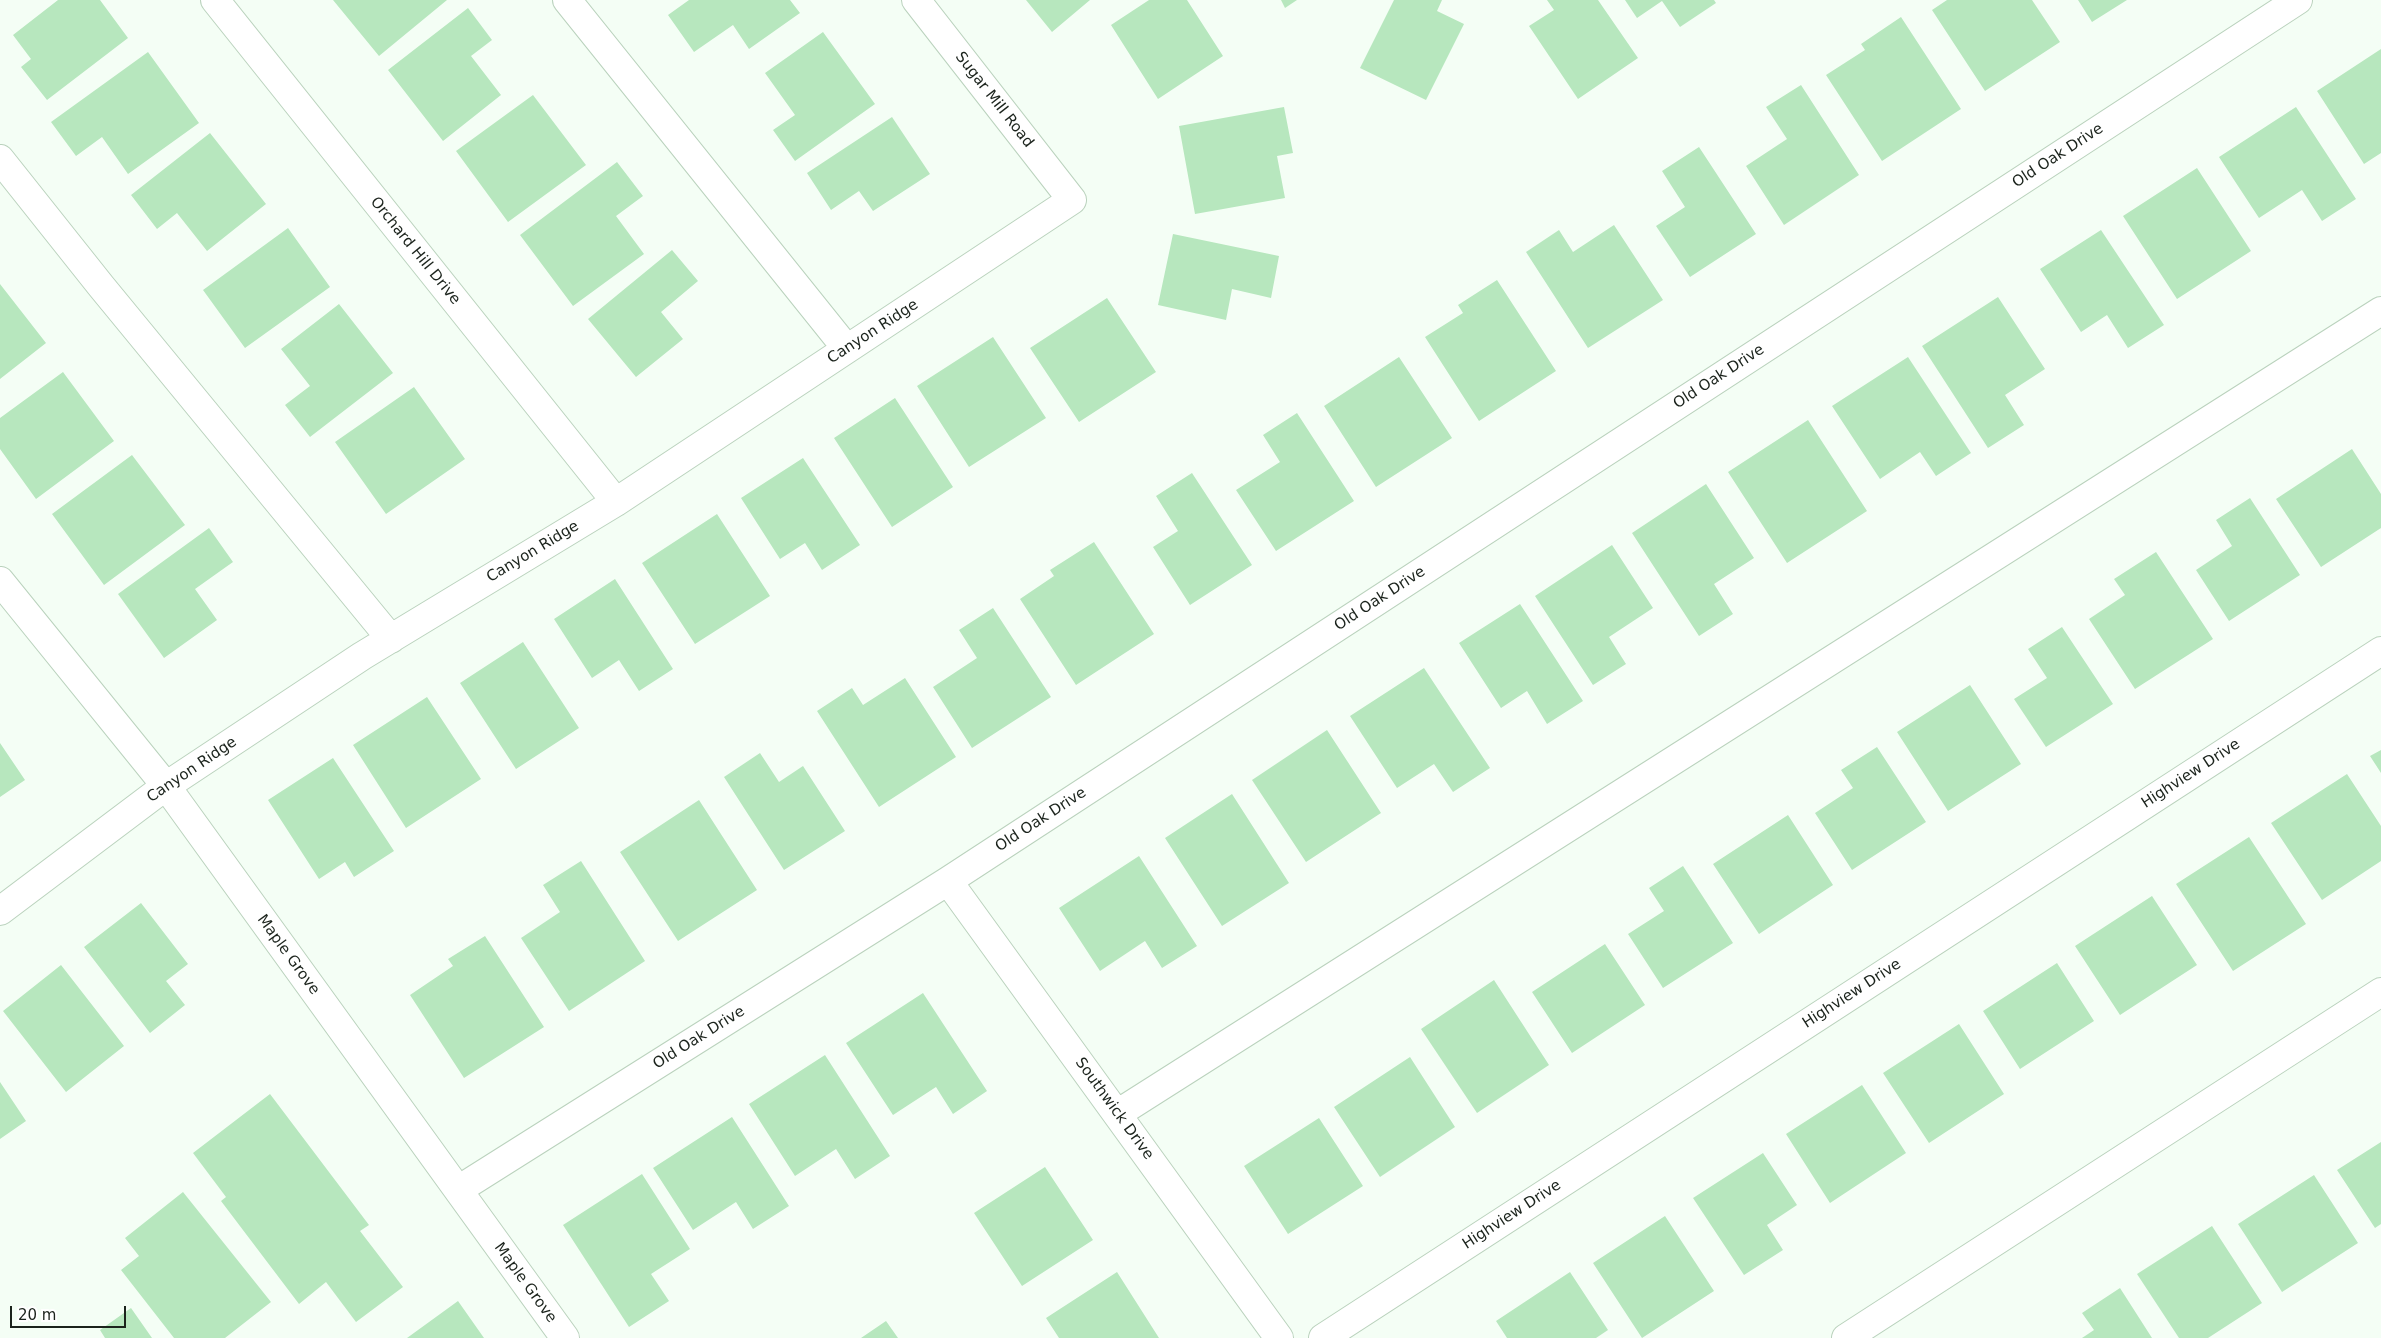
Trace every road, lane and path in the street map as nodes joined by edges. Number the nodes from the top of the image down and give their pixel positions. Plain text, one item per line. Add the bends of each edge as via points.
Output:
1 (215, 0) edge
2 (568, 0) edge
3 (916, 0) edge
4 (2298, 0) edge
5 (0, 159) edge
6 (1072, 200) joint
7 (2381, 311) edge
8 (847, 349) junction
9 (616, 502) junction
10 (0, 581) edge
11 (391, 640) junction
12 (2381, 651) edge
13 (166, 786) junction
14 (948, 881) junction
15 (0, 911) edge
16 (2381, 992) edge
17 (1117, 1114) junction
18 (458, 1190) junction
19 (565, 1338) edge
20 (1279, 1338) edge
21 (1322, 1338) edge
22 (1846, 1338) edge

1 - 9 street, Orchard Hill Drive
2 - 8 street
3 - 6 street, Sugar Mill Road
4 - 14 street, Old Oak Drive
5 - 11 street
6 - 8 street, Canyon Ridge
7 - 17 street
8 - 9 street, Canyon Ridge
9 - 11 street, Canyon Ridge
10 - 13 street, Maple Grove
11 - 13 street, Canyon Ridge
12 - 21 street, Highview Drive
13 - 15 street, Canyon Ridge
13 - 18 street, Maple Grove
14 - 17 street, Southwick Drive
14 - 18 street, Old Oak Drive
16 - 22 street
17 - 20 street, Southwick Drive
18 - 19 street, Maple Grove

